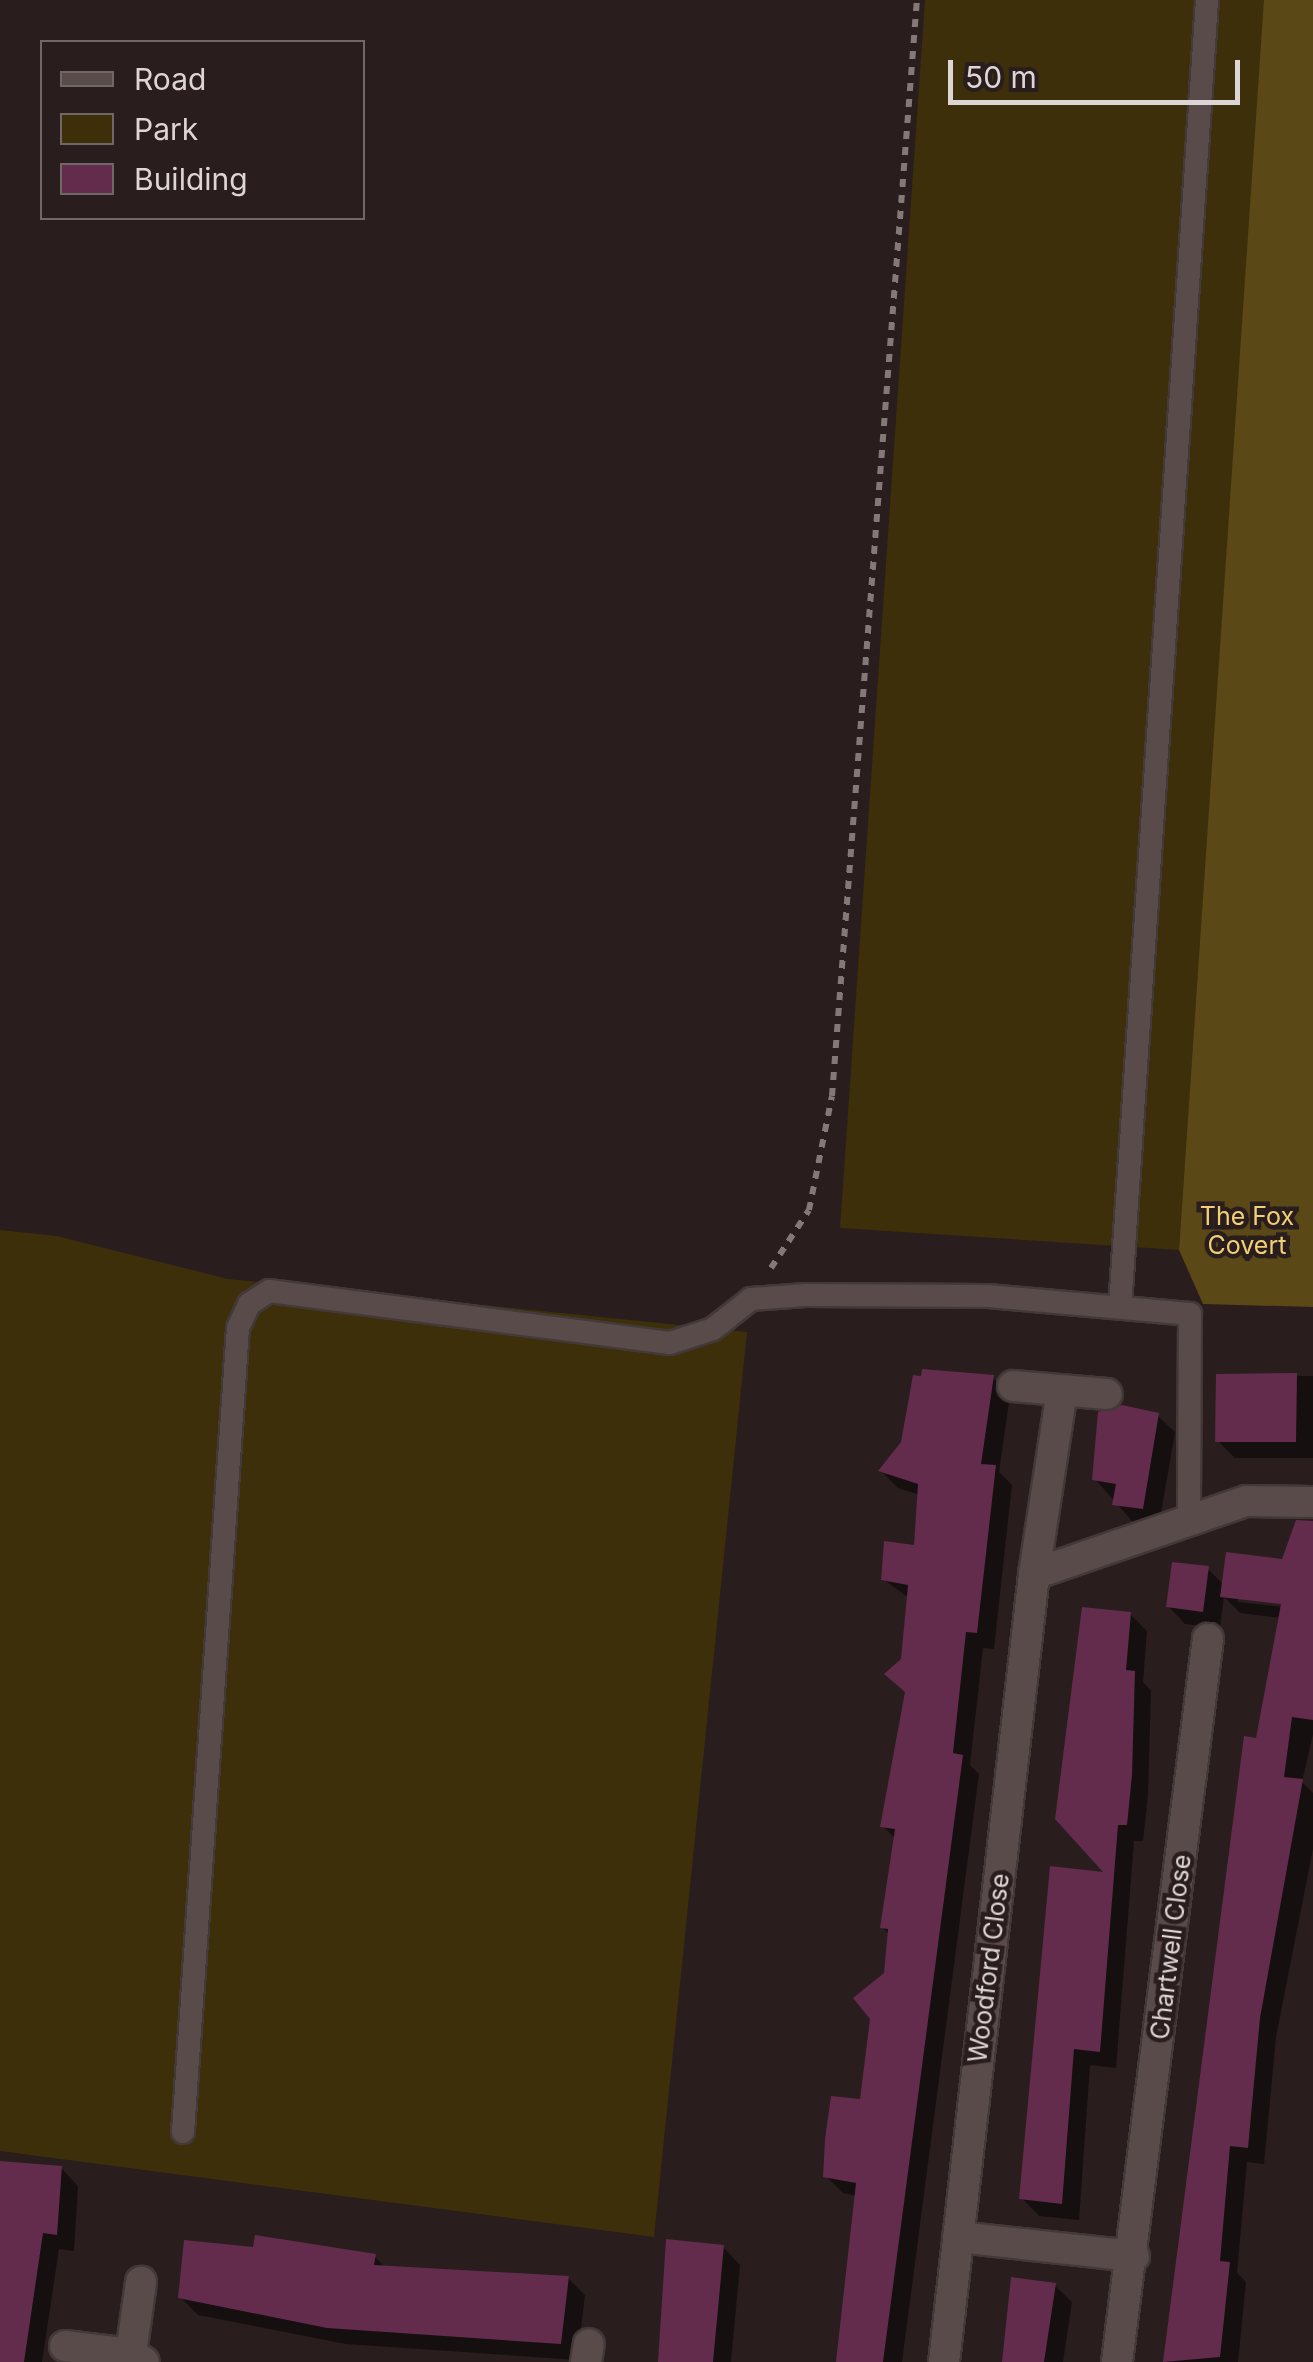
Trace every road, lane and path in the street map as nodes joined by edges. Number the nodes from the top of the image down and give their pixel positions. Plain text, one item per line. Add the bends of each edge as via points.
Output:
1 (917, 0) edge
2 (1207, 0) edge
3 (751, 1299) junction
4 (1120, 1307) junction
5 (1013, 1386) dead end
6 (1062, 1392) junction
7 (1106, 1394) dead end
8 (1313, 1502) edge
9 (1189, 1520) junction
10 (1034, 1574) junction
11 (1208, 1639) dead end
12 (182, 2132) dead end
13 (958, 2237) junction
14 (1134, 2256) junction
15 (141, 2282) dead end
16 (65, 2346) dead end
17 (138, 2358) edge
18 (944, 2362) edge
19 (1117, 2362) edge

1 - 3 path via 832,1096 809,1210
2 - 4 lane
3 - 4 lane via 988,1296
3 - 12 lane via 713,1329 670,1344 300,1292 269,1291 248,1304 238,1328
4 - 9 lane via 1190,1314
5 - 6 street
6 - 7 street
6 - 10 street, Woodford Close
8 - 9 street via 1246,1501
9 - 10 street
10 - 13 street, Woodford Close
11 - 14 street, Chartwell Close
13 - 14 street
13 - 18 street, Woodford Close
14 - 19 street, Chartwell Close
15 - 17 street
16 - 17 street

